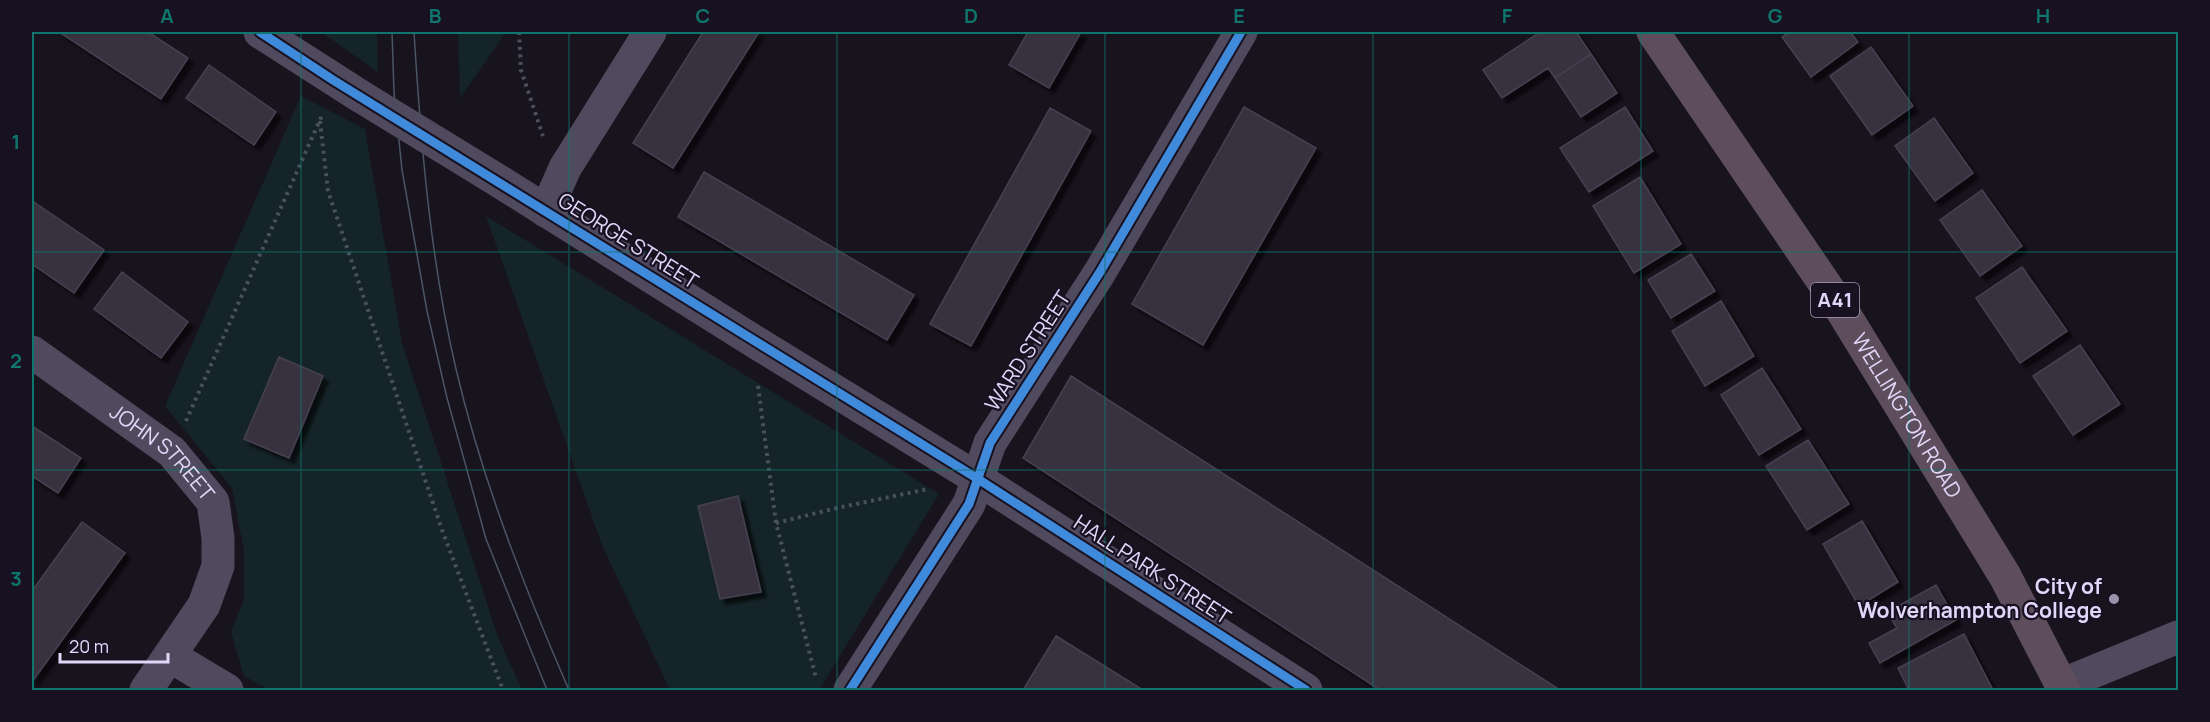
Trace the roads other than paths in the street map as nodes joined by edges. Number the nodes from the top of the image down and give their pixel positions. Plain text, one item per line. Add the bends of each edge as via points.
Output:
1 (260, 32) edge
2 (650, 32) edge
3 (1240, 32) edge
4 (1653, 32) edge
5 (546, 211) junction
6 (32, 352) edge
7 (978, 479) junction
8 (2178, 637) edge
9 (170, 656) junction
10 (2063, 688) edge
11 (146, 690) edge
12 (227, 690) edge
13 (850, 690) edge
14 (1306, 690) edge

1 - 5 street, GEORGE STREET, bridge
2 - 5 street via 565,168
3 - 7 street, WARD STREET via 1100,272 990,443
4 - 10 highway, WELLINGTON ROAD / A41 via 1835,300 2005,576
5 - 7 street, GEORGE STREET
6 - 9 street, JOHN STREET via 172,452 213,502 218,566 204,605
7 - 13 street, WARD STREET via 969,504
7 - 14 street, HALL PARK STREET
8 - 10 street
9 - 11 street, JOHN STREET
9 - 12 street

